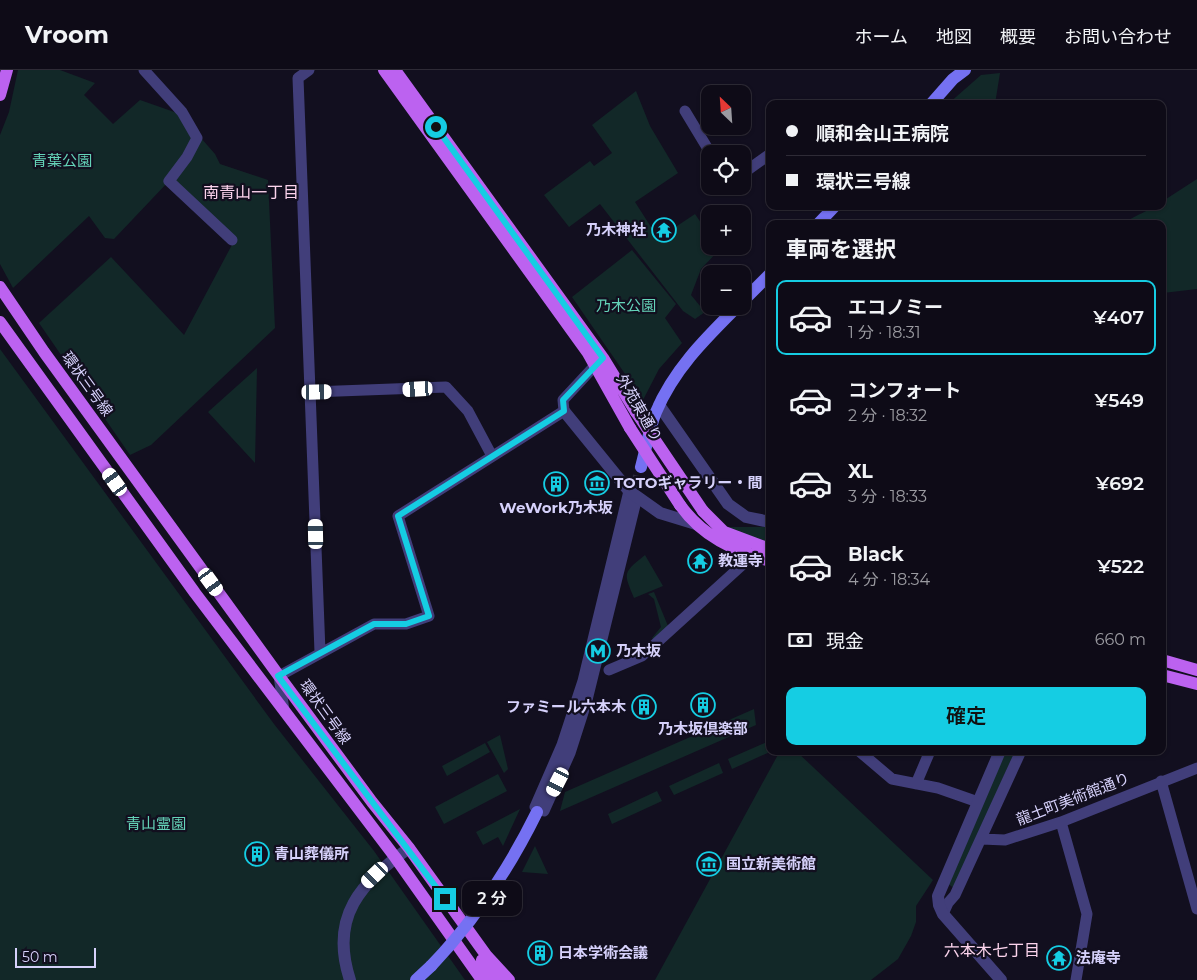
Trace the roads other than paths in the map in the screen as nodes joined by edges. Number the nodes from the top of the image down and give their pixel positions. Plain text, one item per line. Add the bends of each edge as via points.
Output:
1 (6, 70) edge
2 (144, 70) edge
3 (309, 70) edge
4 (384, 70) edge
5 (395, 70) edge
6 (965, 70) edge
7 (0, 95) edge
8 (935, 100) edge
9 (685, 111) dead end
10 (706, 145) edge
11 (766, 157) edge
12 (751, 168) edge
13 (831, 210) edge
14 (822, 220) edge
15 (232, 240) dead end
16 (766, 278) edge
17 (0, 287) edge
18 (751, 293) edge
19 (729, 315) edge
20 (0, 322) edge
21 (599, 361) junction
22 (312, 392) junction
23 (659, 405) junction
24 (564, 411) junction
25 (492, 456) junction
26 (641, 467) tunnel mouth
27 (633, 494) junction
28 (766, 521) edge
29 (696, 524) junction
30 (766, 548) edge
31 (752, 556) junction
32 (766, 560) edge
33 (320, 652) junction
34 (1166, 661) edge
35 (609, 670) dead end
36 (1197, 670) edge
37 (278, 676) junction
38 (1166, 676) edge
39 (1197, 684) edge
40 (284, 711) junction
41 (864, 755) edge
42 (928, 755) edge
43 (998, 755) edge
44 (1019, 755) edge
45 (1197, 768) edge
46 (1161, 781) junction
47 (916, 784) junction
48 (978, 802) junction
49 (538, 812) dead end
50 (1060, 822) junction
51 (982, 839) junction
52 (409, 848) junction
53 (395, 857) junction
54 (1197, 909) edge
55 (453, 910) junction
56 (943, 914) junction
57 (481, 979) edge
58 (350, 980) edge
59 (416, 980) edge
60 (495, 980) edge
61 (509, 980) edge
62 (1001, 980) edge
63 (1076, 980) edge

1 - 7 main road
2 - 15 street via 182,112 197,138 168,181
3 - 22 street via 298,78
4 - 21 main road, 外苑東通り
5 - 21 main road, 外苑東通り
6 - 8 main road
9 - 10 street
11 - 12 street
13 - 14 main road
16 - 18 main road
17 - 37 main road, 環状三号線
19 - 23 main road via 676,373
20 - 40 main road via 194,593
21 - 24 street via 563,400
21 - 29 main road, 外苑東通り, bridge via 630,428
21 - 30 main road, 外苑東通り, bridge via 703,511 724,532
22 - 25 street via 446,387 468,411
22 - 33 street
23 - 26 main road
23 - 28 street via 728,504 746,517
24 - 25 street
24 - 27 street
25 - 33 street via 398,516 429,616 406,624 374,624
27 - 27 street via 587,700 570,753 544,811 535,806 562,745 583,681
27 - 29 street via 660,512
29 - 31 main road, 外苑東通り via 718,541
31 - 32 main road, 外苑東通り
31 - 35 street via 642,656
33 - 37 street
34 - 36 main road
37 - 40 street
37 - 52 main road, 環状三号線
38 - 39 main road
40 - 53 main road
41 - 47 street via 892,779
42 - 47 street
43 - 48 street
44 - 51 street
45 - 46 street, 龍土町美術館通り
46 - 50 street, 龍土町美術館通り
46 - 54 street
47 - 48 street
48 - 56 street via 938,896
49 - 59 main road, bridge via 490,893 458,936
50 - 51 street, 龍土町美術館通り via 1005,840
50 - 63 street via 1087,914
51 - 56 street
52 - 53 street
52 - 55 main road, 環状三号線
53 - 57 main road
53 - 58 street via 365,884 350,909 344,946
55 - 60 main road
55 - 61 main road, 環状三号線
56 - 62 street

